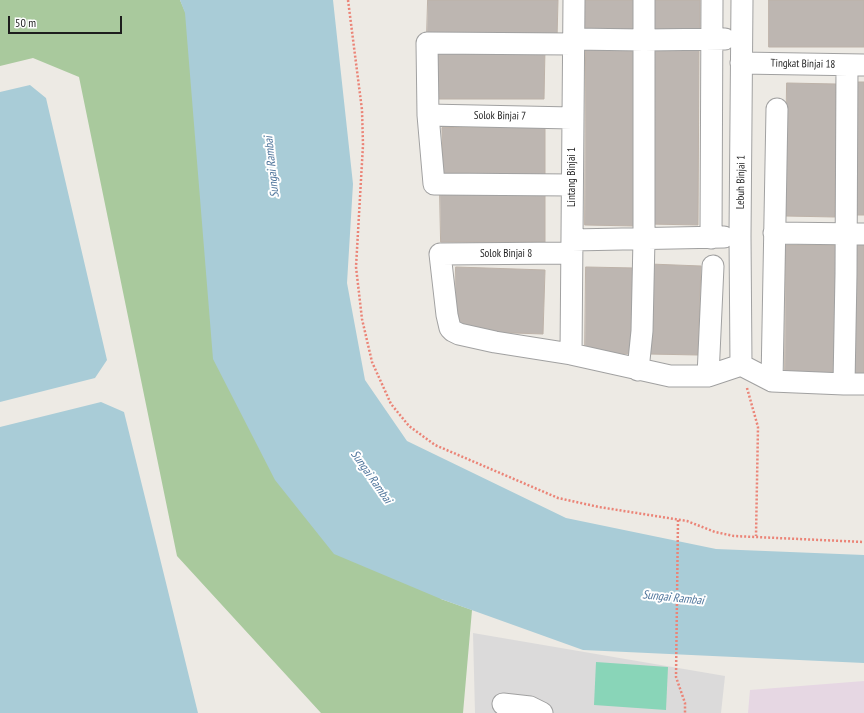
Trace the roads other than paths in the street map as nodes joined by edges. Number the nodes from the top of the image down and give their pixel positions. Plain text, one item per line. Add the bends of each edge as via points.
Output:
1 (574, 0) edge
2 (644, 0) edge
3 (712, 0) edge
4 (742, 0) edge
5 (742, 38) junction
6 (712, 39) junction
7 (644, 40) junction
8 (573, 41) junction
9 (741, 63) junction
10 (855, 65) edge
11 (776, 109) dead end
12 (428, 115) junction
13 (572, 118) junction
14 (741, 157) junction
15 (776, 158) junction
16 (572, 185) junction
17 (774, 233) junction
18 (855, 234) edge
19 (740, 236) junction
20 (711, 238) junction
21 (644, 239) junction
22 (572, 247) junction
23 (713, 266) dead end
24 (570, 354) junction
25 (741, 365) junction
26 (638, 370) junction
27 (708, 376) junction
28 (772, 381) junction
29 (854, 384) edge
30 (503, 704) dead end
31 (542, 713) edge

1 - 8 street, Lintang Binjai 1
2 - 7 street
3 - 6 street
4 - 5 street, Lebuh Binjai 1
5 - 6 street
5 - 9 street, Lebuh Binjai 1
6 - 7 street
6 - 20 street
7 - 8 street
7 - 21 street
8 - 12 street via 427,43
8 - 13 street, Lintang Binjai 1
9 - 10 street, Tingkat Binjai 18
9 - 14 street, Lebuh Binjai 1
10 - 18 street
11 - 15 street
12 - 13 street, Solok Binjai 7
12 - 16 street via 434,184
13 - 16 street, Lintang Binjai 1
14 - 15 street
14 - 19 street, Lebuh Binjai 1
15 - 17 street
16 - 22 street, Lintang Binjai 1
17 - 18 street
17 - 28 street
18 - 29 street via 846,274
19 - 20 street, Solok Binjai 8
19 - 25 street, Lebuh Binjai 1
20 - 21 street, Solok Binjai 8
21 - 22 street, Solok Binjai 8
21 - 26 street via 642,331
22 - 24 street, Lintang Binjai 1
22 - 24 street, Solok Binjai 8 via 440,254 447,314 453,331 495,342
23 - 27 street
24 - 26 street
25 - 27 street
25 - 28 street
26 - 27 street via 670,376
28 - 29 street
30 - 31 street via 530,707

